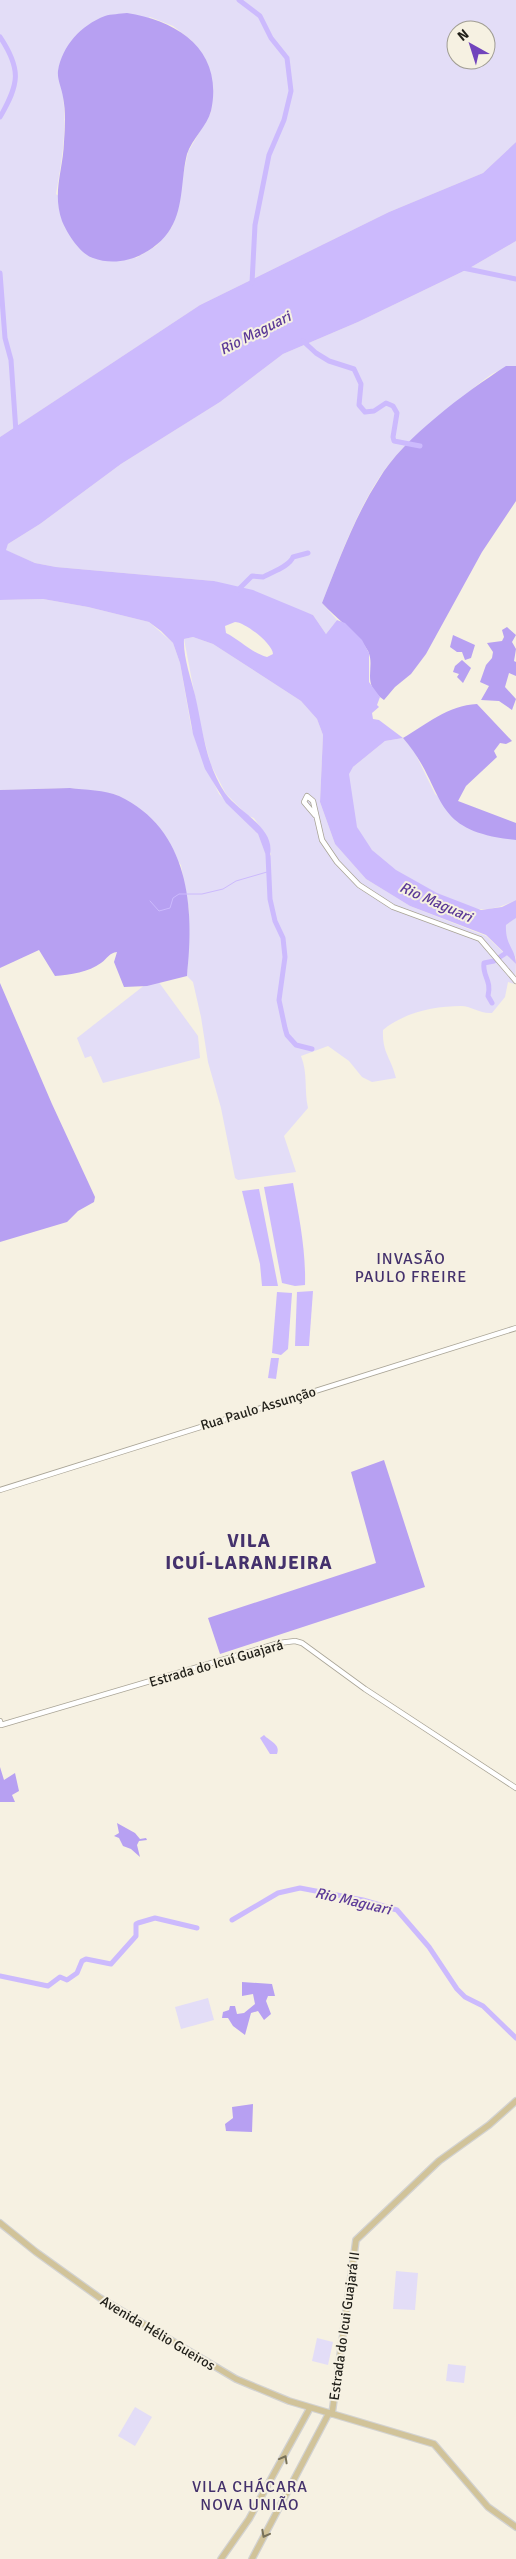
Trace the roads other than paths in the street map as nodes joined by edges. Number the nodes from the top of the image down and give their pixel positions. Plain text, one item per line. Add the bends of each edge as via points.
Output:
1 (315, 815) dead end
2 (516, 981) edge
3 (516, 1328) edge
4 (0, 1490) edge
5 (0, 1720) edge
6 (516, 1788) edge
7 (516, 2101) edge
8 (0, 2223) edge
9 (310, 2408) junction
10 (330, 2414) junction
11 (516, 2527) edge
12 (221, 2559) edge
13 (252, 2559) edge

1 - 2 street via 327,848 359,884 393,907 480,939
3 - 4 street, Rua Paulo Assunção
5 - 6 street, Estrada do Icuí Guajará via 1,1725 295,1641
7 - 10 main road, Estrada do Icui Guajará II via 489,2126 439,2161 356,2240
8 - 9 main road, Avenida Hélio Gueiros via 100,2298 173,2343 259,2390
9 - 10 main road, Avenida Hélio Gueiros
12 -> 9 main road via 249,2518
10 - 11 main road, Avenida Hélio Gueiros via 434,2444 488,2507
10 -> 13 main road, Estrada do Icui Guajará II

